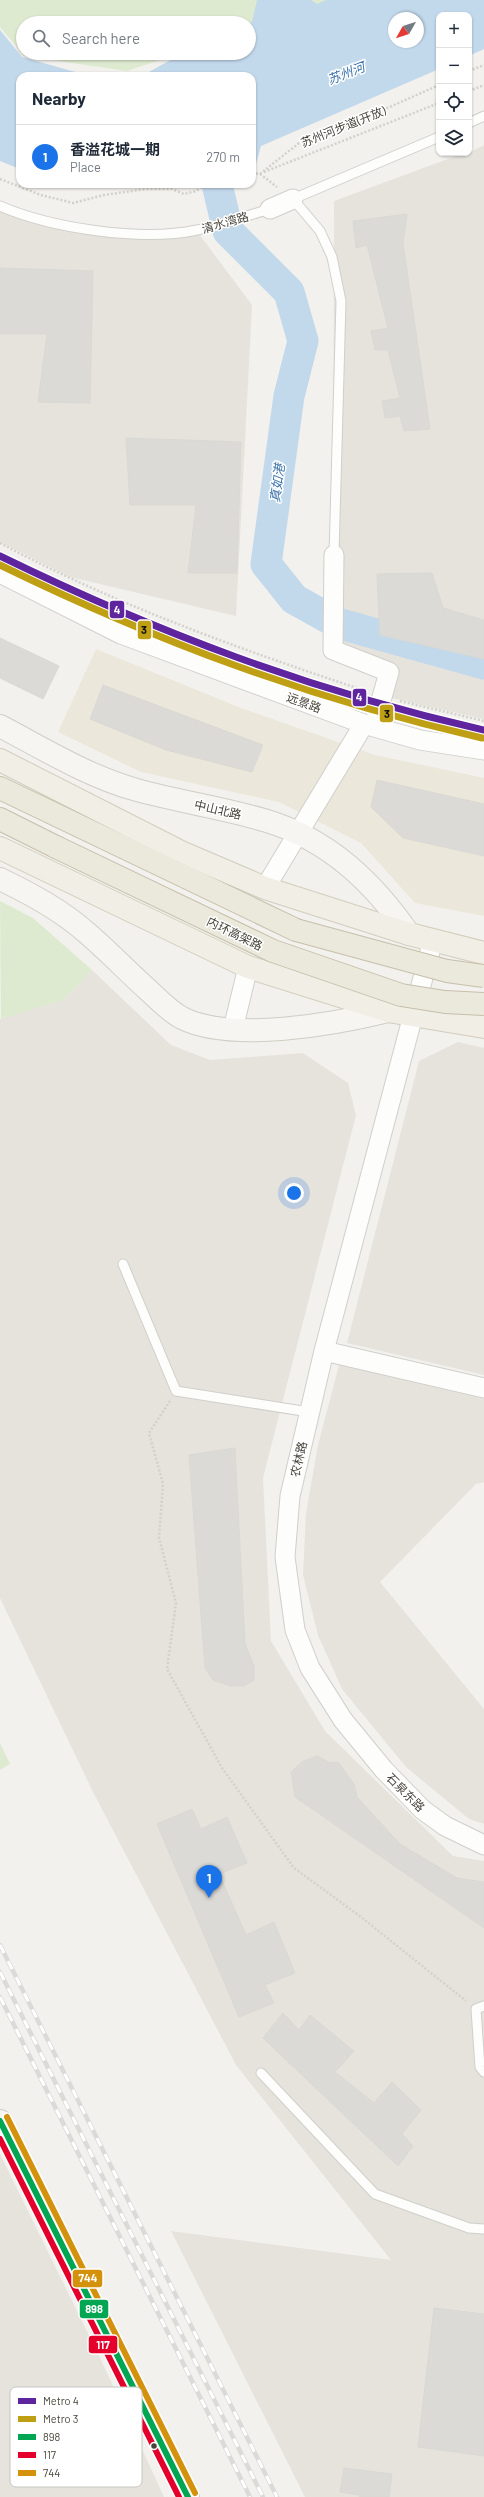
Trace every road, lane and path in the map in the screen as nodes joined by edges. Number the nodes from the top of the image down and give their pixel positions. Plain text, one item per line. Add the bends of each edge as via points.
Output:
1 (484, 65) edge
2 (472, 70) edge
3 (484, 85) edge
4 (436, 86) edge
5 (472, 90) edge
6 (436, 104) edge
7 (484, 116) edge
8 (472, 122) edge
9 (436, 138) edge
10 (256, 173) edge
11 (260, 174) junction
12 (0, 179) edge
13 (16, 185) edge
14 (23, 188) edge
15 (201, 188) edge
16 (293, 199) junction
17 (0, 206) edge
18 (270, 209) joint
19 (0, 543) edge
20 (334, 555) joint
21 (0, 573) edge
22 (382, 696) junction
23 (484, 721) edge
24 (369, 725) junction
25 (0, 726) edge
26 (484, 750) edge
27 (0, 760) edge
28 (0, 788) edge
29 (0, 819) edge
30 (298, 833) junction
31 (0, 848) edge
32 (0, 879) edge
33 (265, 888) junction
34 (409, 934) junction
35 (433, 940) junction
36 (484, 953) edge
37 (248, 967) junction
38 (484, 976) edge
39 (394, 1003) junction
40 (484, 1004) edge
41 (484, 1015) edge
42 (414, 1016) junction
43 (484, 1027) edge
44 (232, 1029) junction
45 (123, 1264) dead end
46 (324, 1351) junction
47 (484, 1388) edge
48 (176, 1391) junction
49 (309, 1412) junction
50 (343, 1720) joint
51 (484, 1845) edge
52 (480, 2007) edge
53 (484, 2072) edge
54 (261, 2073) dead end
55 (0, 2121) edge
56 (484, 2229) edge
57 (133, 2387) edge
58 (142, 2405) edge
59 (188, 2497) edge

1 - 2 path
3 - 5 path
4 - 11 path, 苏州河步道(开放) via 338,130 299,142
6 - 11 path
7 - 8 lane
9 - 16 lane, 清水湾路
10 - 11 path
12 - 13 path
14 - 15 path via 73,203 104,195 146,189 172,190 184,194
16 - 18 street, 清水湾路
16 - 20 lane via 323,237 332,257 341,301
17 - 18 lane, 清水湾路 via 22,215 82,228 147,234 196,230
19 - 22 path via 70,577 196,631 290,666
20 - 22 street via 333,650 389,672
21 - 24 street, 远景路 via 121,634
22 - 23 path
22 - 24 street
24 - 26 street, 远景路 via 420,740
24 - 30 street
25 - 30 main road, 中山北路 via 110,781 137,790 262,820
27 - 33 main road via 181,852
28 - 38 highway, bridge via 296,930 447,971
29 - 39 highway, 内环高架路, bridge via 273,951
30 - 33 street
30 - 34 main road, 中山北路 via 324,847 352,867 389,905
31 - 37 main road
32 - 44 main road via 43,900 66,916 180,1017 212,1028
33 - 34 main road
34 - 35 main road
35 - 36 main road
35 - 42 street, 农林路
37 - 39 main road
37 - 44 street
39 - 40 highway, 内环高架路, bridge
39 - 41 highway, bridge
39 - 42 main road
39 - 44 main road via 345,1022 298,1028
42 - 43 main road
42 - 46 street, 农林路
45 - 48 lane
46 - 47 street
46 - 49 street, 农林路
48 - 49 lane
48 - 52 path via 149,1433 163,1484 159,1538 176,1603 167,1669 222,1768 294,1868
49 - 50 street, 农林路 via 290,1496 285,1557 287,1580 295,1630 310,1668
50 - 51 street, 石泉东路 via 384,1770 423,1810 445,1826
52 - 53 lane via 480,2067
54 - 56 lane via 375,2194 469,2228
55 - 57 main road
58 - 59 main road

